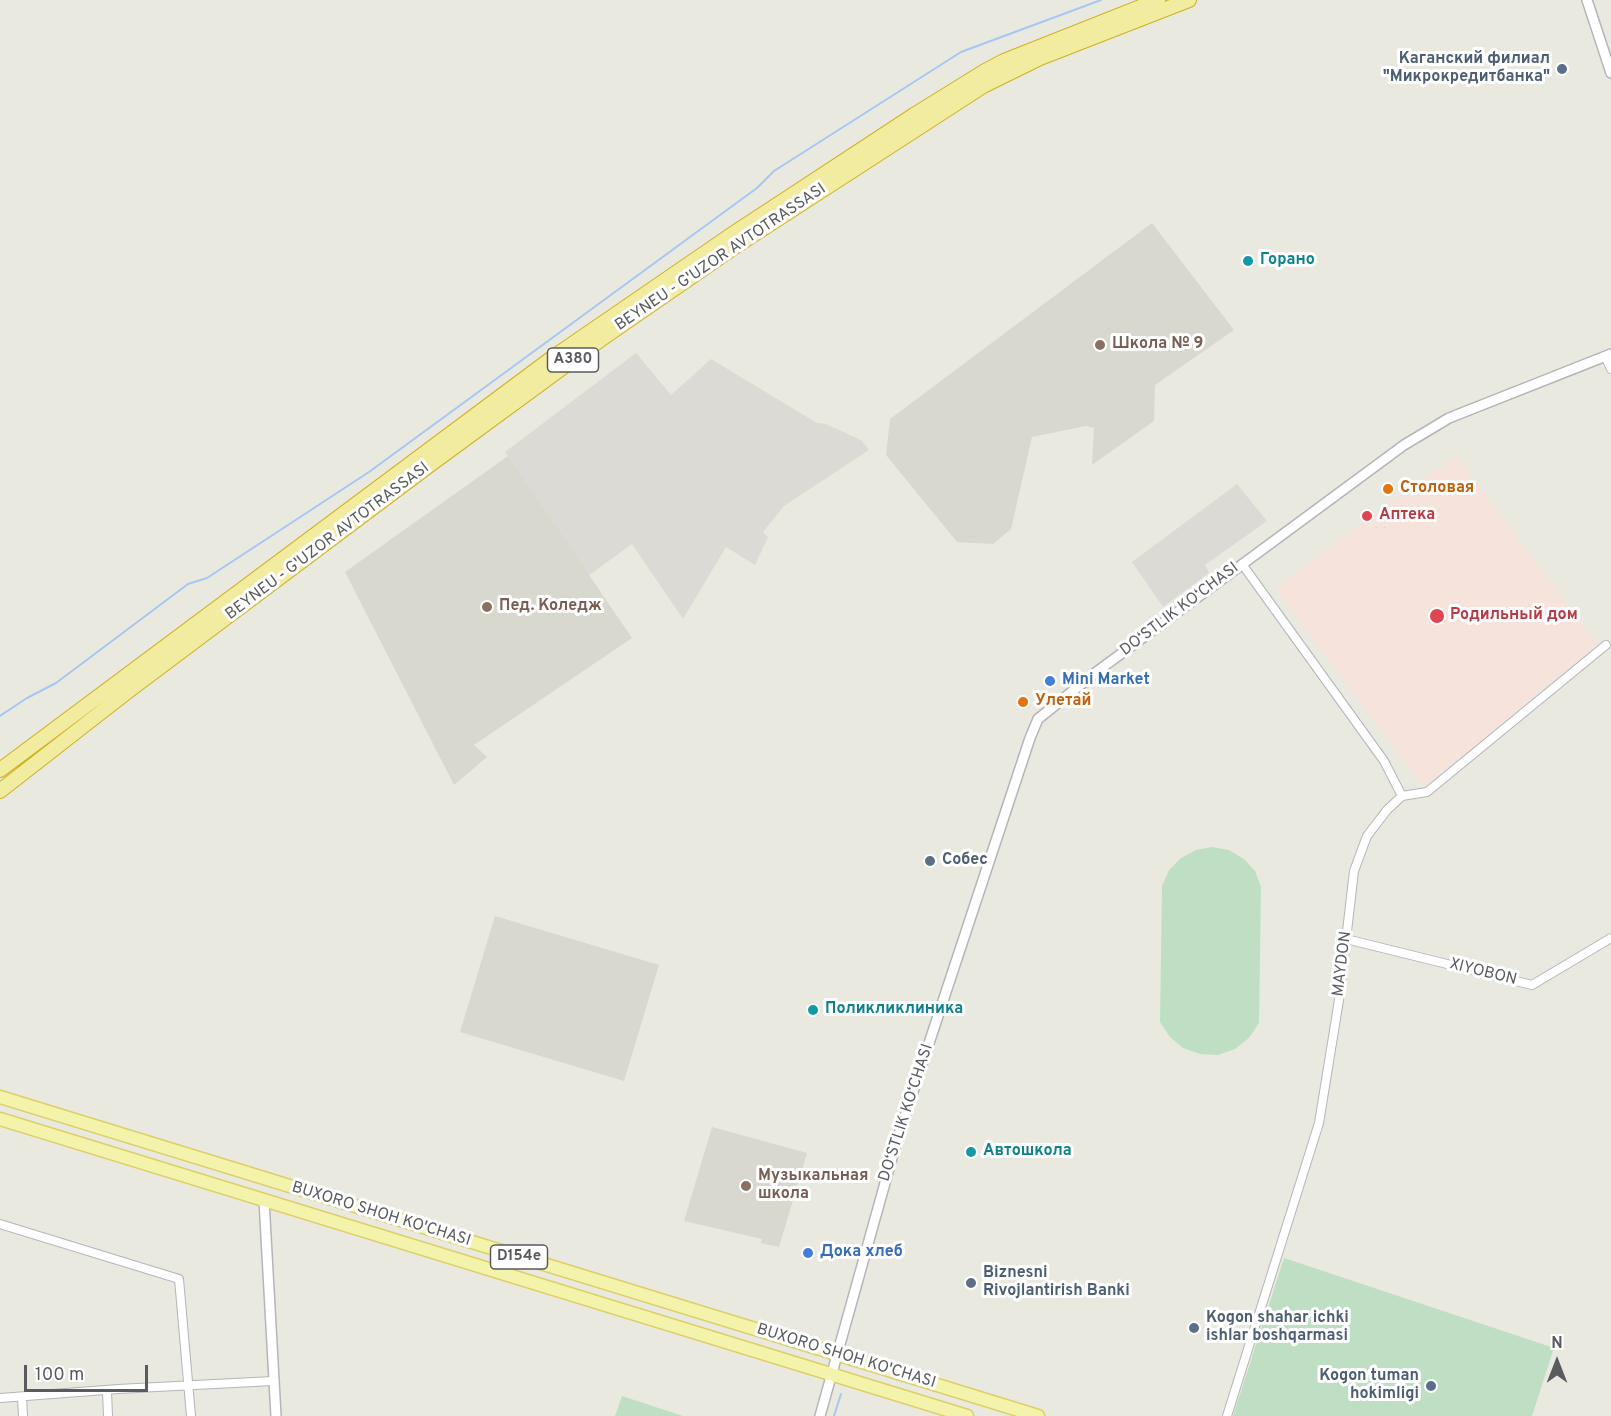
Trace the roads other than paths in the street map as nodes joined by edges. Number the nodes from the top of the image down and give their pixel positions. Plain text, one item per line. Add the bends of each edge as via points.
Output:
1 (1158, 0) edge
2 (1190, 0) edge
3 (1587, 0) edge
4 (1611, 73) edge
5 (1608, 355) edge
6 (1611, 369) edge
7 (1242, 564) junction
8 (1606, 645) dead end
9 (0, 770) edge
10 (0, 791) edge
11 (1402, 796) junction
12 (1611, 938) edge
13 (1346, 939) junction
14 (0, 1097) edge
15 (0, 1119) edge
16 (264, 1200) junction
17 (0, 1224) edge
18 (837, 1354) junction
19 (832, 1374) junction
20 (273, 1381) junction
21 (189, 1385) junction
22 (107, 1391) junction
23 (0, 1398) edge
24 (22, 1398) junction
25 (23, 1416) edge
26 (108, 1416) edge
27 (191, 1416) edge
28 (276, 1416) edge
29 (820, 1416) edge
30 (967, 1416) edge
31 (1038, 1416) edge
32 (1227, 1416) edge

1 - 9 highway, BEYNEU - G'UZOR AVTOTRASSASI / A380 via 985,71 722,242 552,358
2 - 10 highway, BEYNEU - G'UZOR AVTOTRASSASI / A380 via 1040,58 983,86 739,244 431,464
3 - 4 street
5 - 6 street
5 - 7 street, DO‘STLIK KO‘CHASI via 1449,418 1404,445
7 - 11 street via 1384,761
7 - 18 street, DO‘STLIK KO‘CHASI via 1038,719 897,1140
8 - 11 street via 1427,792
11 - 13 street, MAYDON via 1367,836 1354,871
12 - 13 street, XIYOBON via 1532,985
13 - 32 street, MAYDON via 1319,1123
14 - 18 main road, BUXORO SHOH KO'CHASI / D154e
15 - 16 main road, BUXORO SHOH KO'CHASI / D154e
16 - 19 main road, BUXORO SHOH KO'CHASI / D154e
16 - 20 street
17 - 21 street via 179,1279
18 - 19 street, DO‘STLIK KO‘CHASI
18 - 31 main road, BUXORO SHOH KO'CHASI / D154e
19 - 29 street, DO‘STLIK KO‘CHASI
19 - 30 main road, BUXORO SHOH KO'CHASI / D154e
20 - 21 street
20 - 28 street
21 - 22 street
21 - 27 street
22 - 24 street
22 - 26 street
23 - 24 street
24 - 25 street

